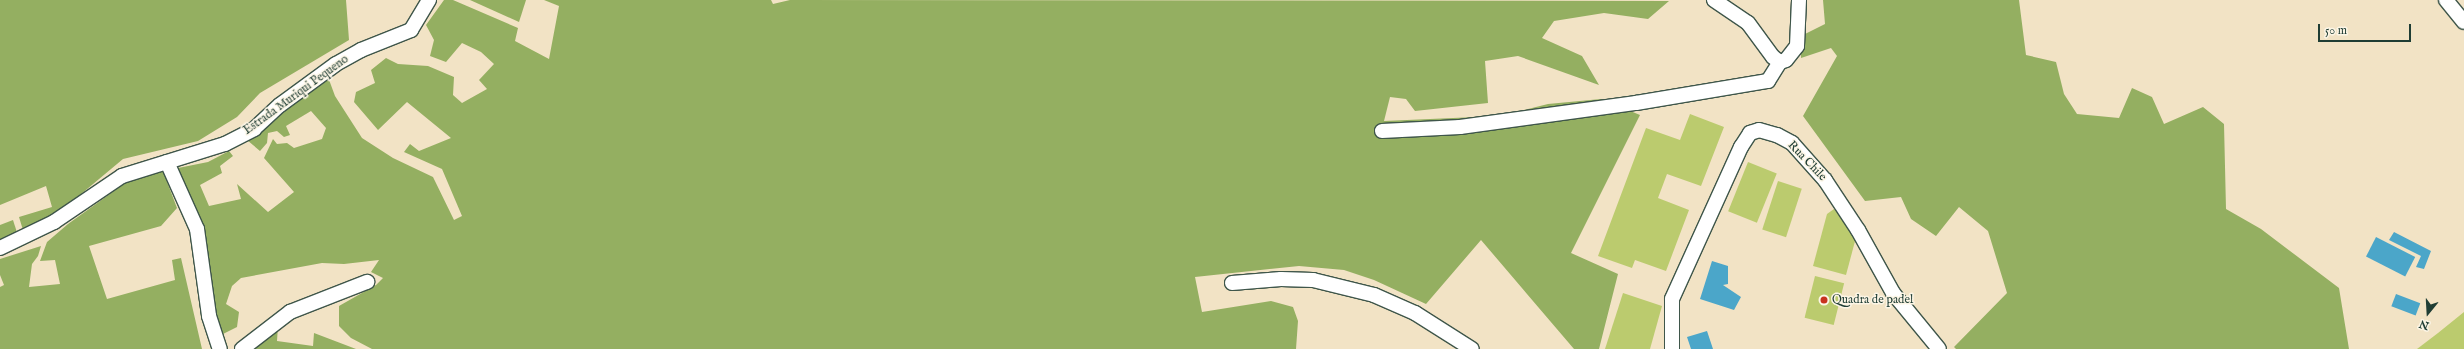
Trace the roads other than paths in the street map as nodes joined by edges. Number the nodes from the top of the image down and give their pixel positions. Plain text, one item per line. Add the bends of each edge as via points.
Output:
1 (429, 0) edge
2 (1714, 0) edge
3 (1799, 0) edge
4 (2446, 0) edge
5 (2464, 22) edge
6 (1780, 62) junction
7 (1382, 131) dead end
8 (167, 162) junction
9 (0, 248) edge
10 (367, 282) dead end
11 (1232, 283) dead end
12 (220, 349) edge
13 (242, 349) edge
14 (1472, 349) edge
15 (1672, 349) edge
16 (1939, 349) edge

1 - 8 street, Estrada Muriqui Pequeno via 411,30 361,50 336,64 280,105 254,129 225,144
2 - 6 street via 1748,23 1773,57
3 - 6 street via 1796,46 1786,60
4 - 5 street
6 - 7 street via 1768,81 1636,103 1460,127
8 - 9 street, Estrada Muriqui Pequeno via 122,176 54,222
8 - 12 street via 197,228 209,316
10 - 13 street via 290,312
11 - 14 street via 1281,279 1313,280 1374,295 1415,313
15 - 16 street, Rua Chile via 1672,299 1741,147 1750,133 1760,130 1777,134 1792,143 1825,180 1858,230 1892,293

